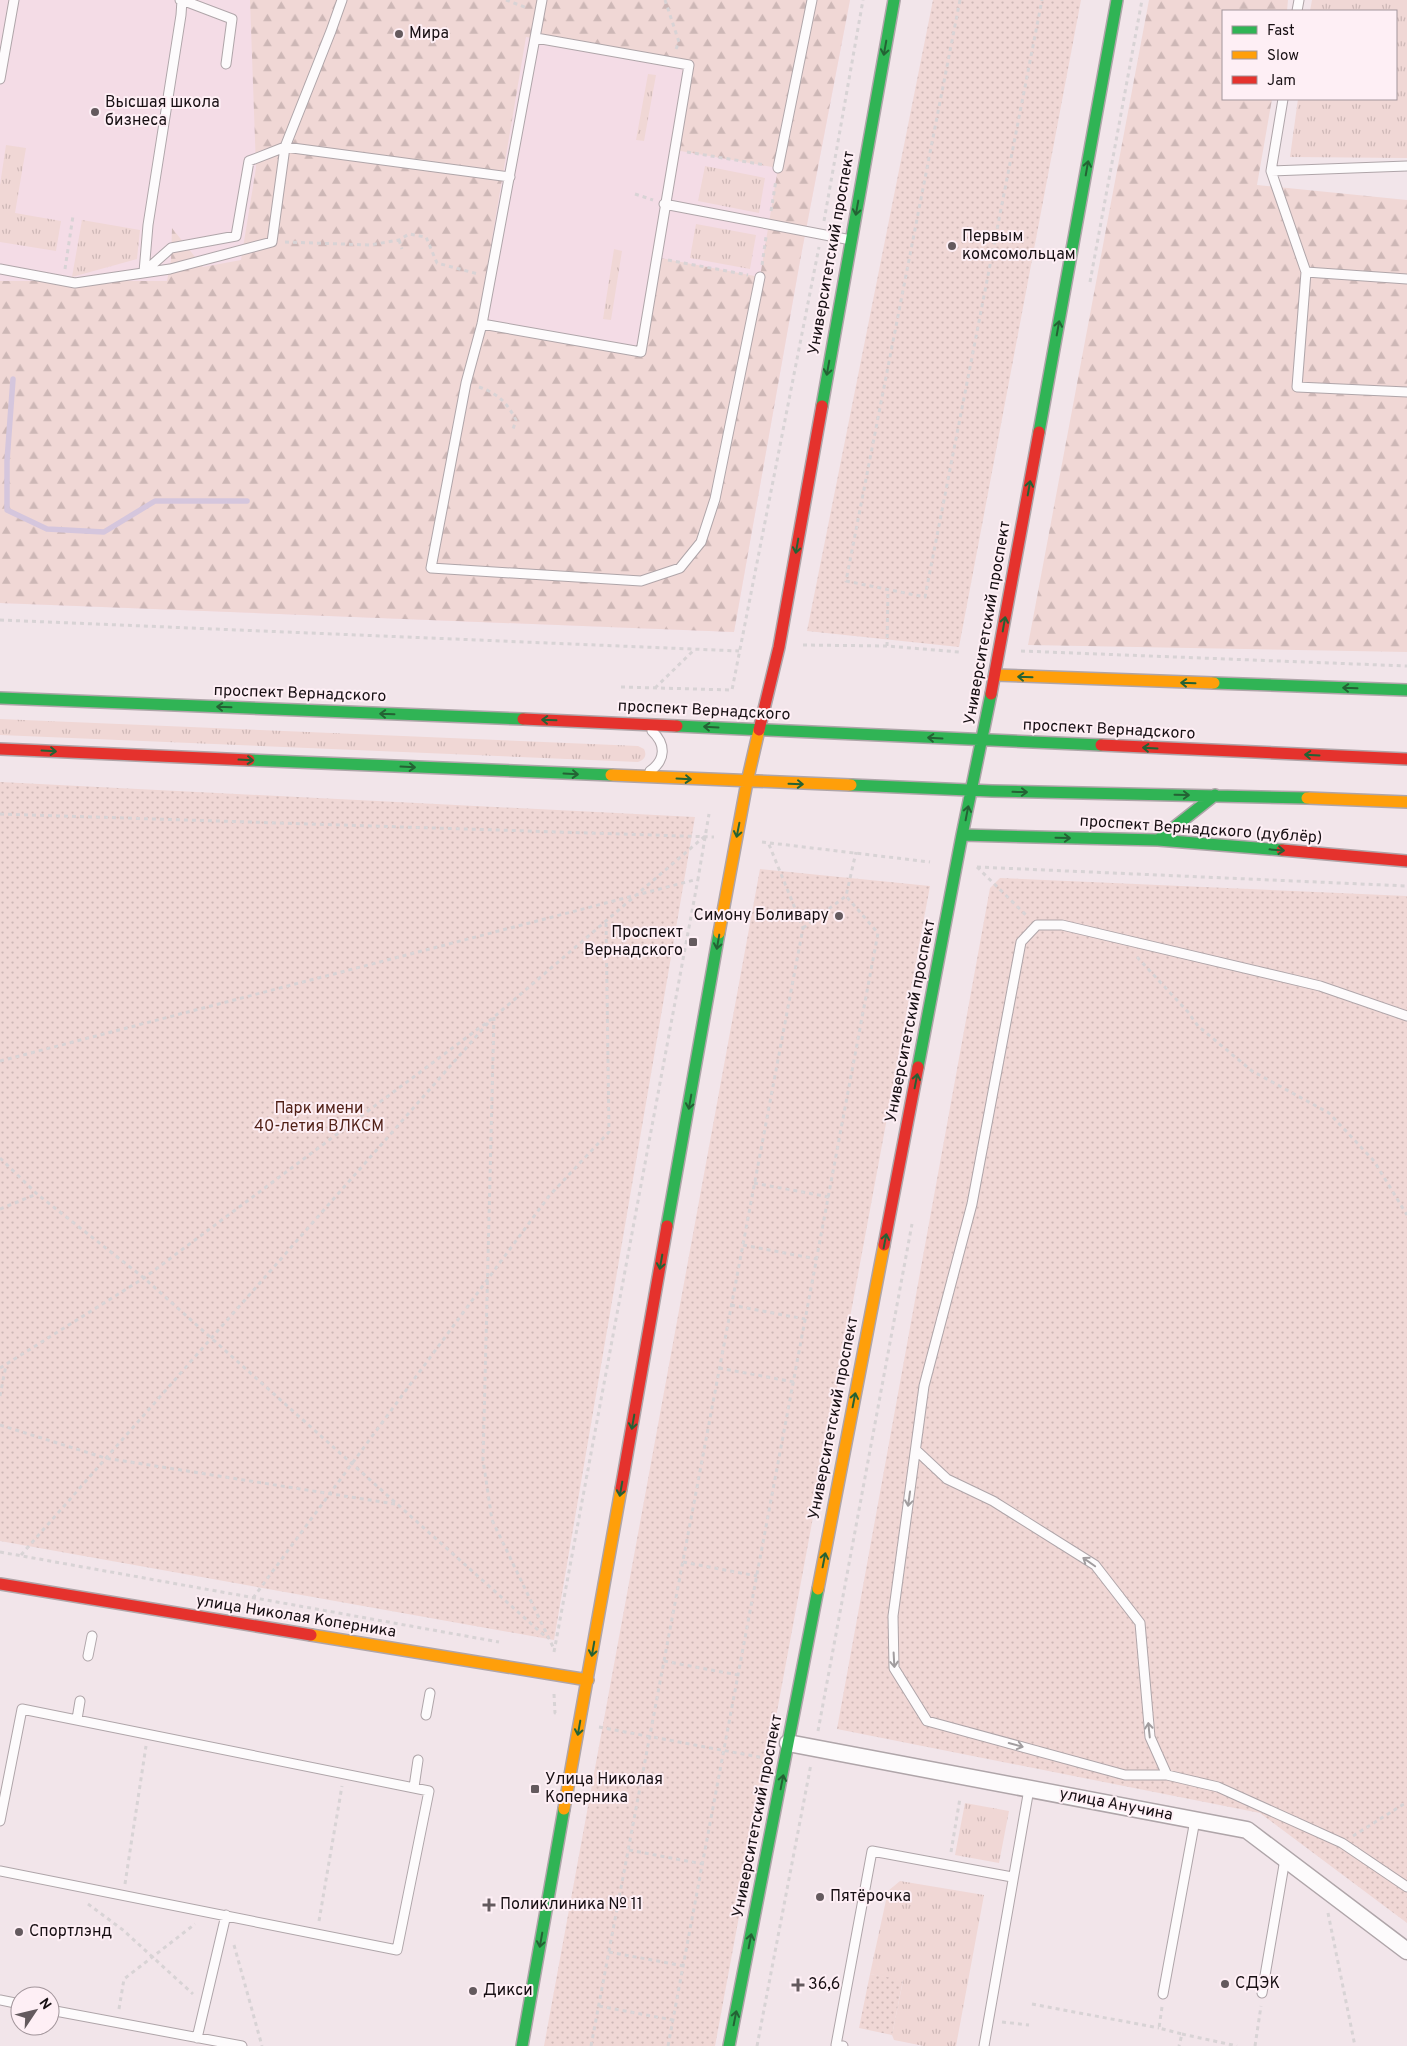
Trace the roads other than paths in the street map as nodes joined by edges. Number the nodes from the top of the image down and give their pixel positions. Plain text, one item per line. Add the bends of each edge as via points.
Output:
1 (14, 0) edge
2 (181, 0) edge
3 (342, 0) edge
4 (542, 0) edge
5 (812, 0) edge
6 (894, 0) edge
7 (1117, 0) edge
8 (536, 38) junction
9 (226, 64) dead end
10 (0, 79) edge
11 (1283, 100) edge
12 (286, 147) junction
13 (1407, 166) edge
14 (778, 168) dead end
15 (1271, 171) junction
16 (510, 177) junction
17 (664, 204) junction
18 (851, 240) junction
19 (0, 269) edge
20 (144, 272) junction
21 (1306, 272) junction
22 (760, 277) dead end
23 (1407, 279) edge
24 (482, 324) junction
25 (1407, 392) edge
26 (995, 675) junction
27 (1404, 691) edge
28 (0, 698) edge
29 (637, 724) junction
30 (760, 729) junction
31 (983, 741) junction
32 (1407, 748) edge
33 (0, 749) edge
34 (1361, 758) junction
35 (1407, 759) edge
36 (636, 777) junction
37 (747, 782) junction
38 (971, 790) junction
39 (1215, 795) junction
40 (1366, 802) junction
41 (1407, 802) edge
42 (1407, 812) edge
43 (962, 835) junction
44 (1158, 840) junction
45 (1407, 860) edge
46 (1407, 1016) edge
47 (916, 1450) junction
48 (0, 1584) edge
49 (92, 1636) dead end
50 (88, 1656) dead end
51 (588, 1680) junction
52 (430, 1693) dead end
53 (80, 1701) dead end
54 (426, 1715) dead end
55 (77, 1719) junction
56 (788, 1743) junction
57 (418, 1760) dead end
58 (1167, 1775) junction
59 (414, 1787) junction
60 (1029, 1789) junction
61 (1195, 1820) junction
62 (0, 1821) edge
63 (1286, 1860) junction
64 (0, 1871) edge
65 (1012, 1877) junction
66 (1407, 1888) edge
67 (226, 1915) junction
68 (1407, 1951) edge
69 (1262, 1993) road end
70 (1163, 1994) road end
71 (60, 2012) edge
72 (197, 2038) junction
73 (242, 2046) edge
74 (522, 2046) edge
75 (730, 2046) edge
76 (843, 2046) edge
77 (984, 2046) edge

1 - 10 lane
2 - 9 lane via 232,19
2 - 20 lane
3 - 12 lane
4 - 8 lane
5 - 14 lane
6 -> 18 main road, Университетский проспект
26 -> 7 main road, Университетский проспект
8 - 16 lane
8 - 17 lane via 689,65
11 - 15 lane
12 - 16 lane
12 - 20 lane via 250,160 236,236 171,248
12 - 20 lane via 272,242 170,269
13 - 15 lane
15 - 21 lane
16 - 24 lane
17 - 18 lane
17 - 24 lane via 641,352
18 -> 30 main road, Университетский проспект via 779,647
19 - 20 lane via 75,283
21 - 23 lane
21 - 25 lane via 1297,387
22 - 24 lane via 715,499 701,542 680,568 641,581 431,568 466,383
27 -> 26 main road
26 - 31 main road, Университетский проспект
29 -> 28 main road, проспект Вернадского
30 -> 29 main road, проспект Вернадского
29 - 36 lane via 659,737 663,756 654,769
31 -> 30 main road, проспект Вернадского
30 - 37 main road, Университетский проспект
34 -> 31 main road, проспект Вернадского
31 - 38 main road, Университетский проспект
32 - 34 main road
33 -> 36 main road
34 - 35 main road, проспект Вернадского
36 -> 37 main road
37 -> 38 main road
37 -> 51 main road, Университетский проспект
38 -> 39 main road
43 -> 38 main road, Университетский проспект
39 - 40 main road
39 - 44 main road
40 - 41 main road
40 - 42 main road
43 -> 44 main road, проспект Вернадского (дублёр)
56 -> 43 main road, Университетский проспект
44 -> 45 main road, проспект Вернадского (дублёр)
46 - 47 lane via 1320,986 1062,924 1037,925 1021,942 972,1204 924,1386
58 -> 47 lane via 1150,1737 1140,1623 1094,1565 993,1501 947,1479
47 -> 58 lane via 893,1616 894,1668 927,1720 1125,1775
48 - 51 main road, улица Николая Коперника
49 - 50 lane
51 -> 74 main road, Университетский проспект
52 - 54 lane
53 - 55 lane
55 - 59 lane
55 - 62 lane via 22,1709
56 - 60 street, улица Анучина
75 -> 56 main road, Университетский проспект
57 - 59 lane
58 - 66 lane via 1218,1787 1342,1842
59 - 67 lane via 429,1790 397,1950
60 - 61 street, улица Анучина
60 - 65 lane
61 - 63 street, улица Анучина via 1247,1830
61 - 70 lane
63 - 68 street, улица Анучина
63 - 69 lane
64 - 67 lane
65 - 76 lane via 872,1851 836,2045
65 - 77 lane
67 - 72 lane
71 - 72 lane
72 - 73 lane

